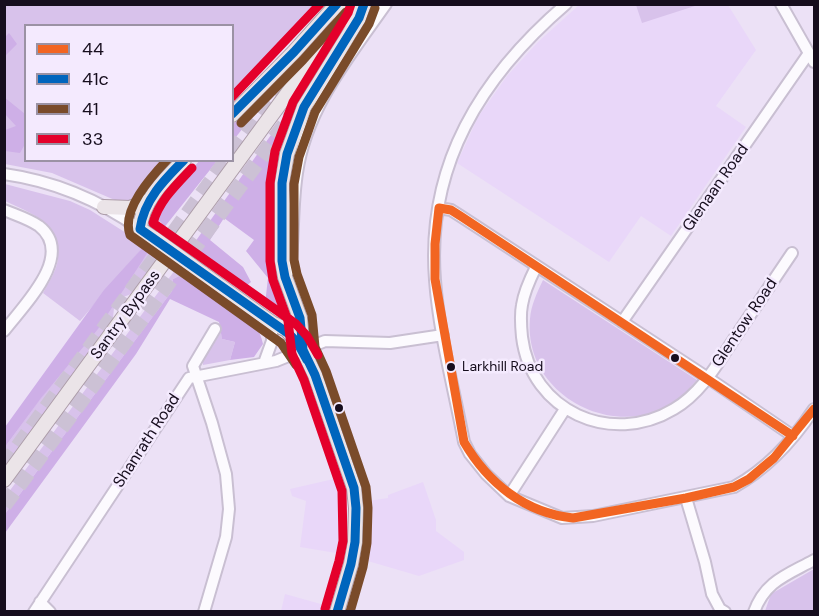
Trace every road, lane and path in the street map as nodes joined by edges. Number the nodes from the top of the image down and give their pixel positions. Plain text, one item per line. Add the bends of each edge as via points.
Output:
1 (337, 4) edge
2 (353, 4) edge
3 (364, 4) edge
4 (386, 4) edge
5 (566, 4) edge
6 (780, 4) edge
7 (812, 57) edge
8 (234, 113) edge
9 (182, 162) edge
10 (4, 174) edge
11 (150, 200) junction
12 (104, 207) junction
13 (439, 208) junction
14 (4, 210) edge
15 (140, 229) junction
16 (792, 253) dead end
17 (536, 267) junction
18 (285, 278) junction
19 (622, 322) junction
20 (272, 323) junction
21 (215, 329) dead end
22 (4, 331) edge
23 (443, 335) junction
24 (303, 350) junction
25 (264, 363) junction
26 (195, 376) junction
27 (708, 378) junction
28 (565, 409) junction
29 (814, 409) edge
30 (793, 436) junction
31 (4, 480) edge
32 (509, 496) junction
33 (686, 498) junction
34 (814, 560) edge
35 (37, 607) edge
36 (50, 612) edge
37 (204, 612) edge
38 (337, 612) edge
39 (724, 612) edge
40 (754, 612) edge

1 - 8 main road
2 - 31 main road, Santry Bypass
3 - 18 main road via 304,107 287,154 282,183
4 - 18 street via 326,93 305,135 297,173 291,263
5 - 13 street via 516,52 476,104 446,170
6 - 7 street
7 - 19 street, Glenaan Road
9 - 11 main road
10 - 12 street via 52,184
11 - 12 main road via 130,208
11 - 15 main road via 143,210
12 - 15 street
13 - 17 street via 451,210
13 - 23 street via 435,279
14 - 22 street via 41,228 49,241 52,261 45,277
15 - 20 main road, bridge
16 - 27 street, Glentow Road
17 - 19 street
17 - 28 street, Glentow Road via 521,306 523,348 535,377
18 - 24 main road via 300,318
19 - 27 street
20 - 24 main road via 287,330
20 - 25 street via 272,341
21 - 26 street via 193,366
23 - 24 street via 390,343 325,341
23 - 32 street via 464,442 486,474
24 - 25 street
24 - 38 main road via 354,488 355,542
25 - 26 street
26 - 35 street, Shanrath Road via 182,387
26 - 37 street via 226,474 229,509 226,537
27 - 28 street, Glentow Road via 690,399 658,418 640,423 608,424
27 - 30 street
28 - 32 street
29 - 30 street
30 - 33 street via 749,479 734,487
32 - 33 street via 562,518
33 - 39 street via 712,594
34 - 40 street via 774,582 759,596
35 - 36 street

